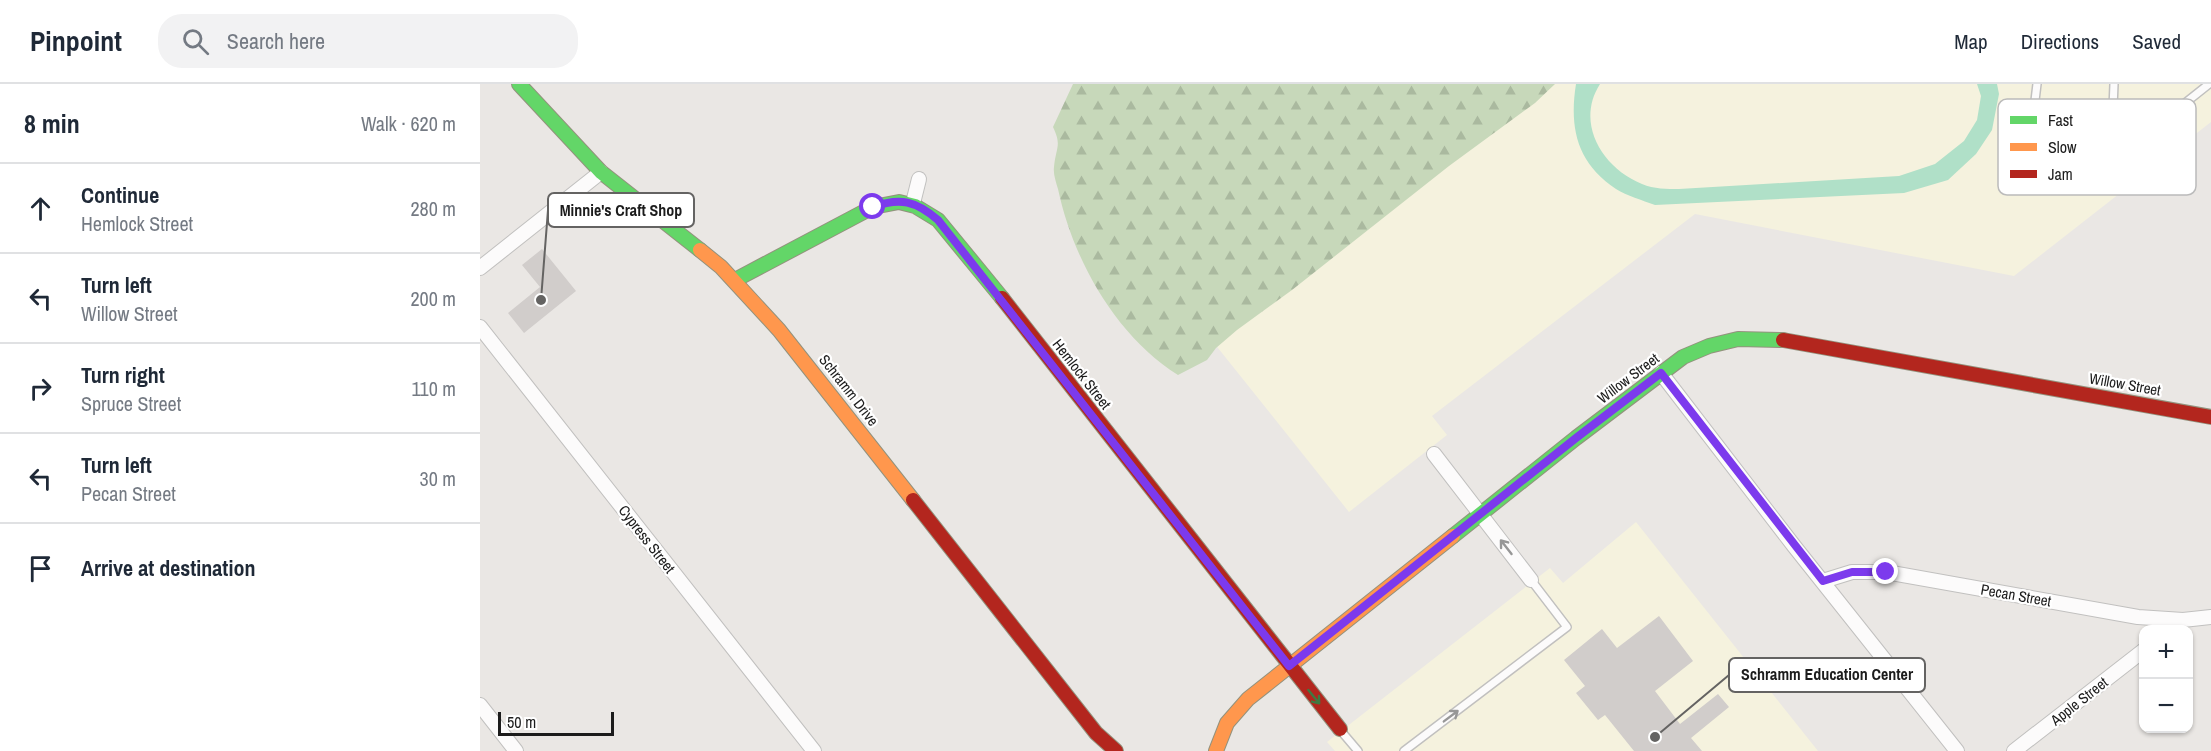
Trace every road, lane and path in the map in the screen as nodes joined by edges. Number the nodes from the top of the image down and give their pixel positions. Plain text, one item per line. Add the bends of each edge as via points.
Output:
1 (519, 84) edge
2 (2037, 84) edge
3 (2114, 84) edge
4 (2210, 84) edge
5 (2035, 99) edge
6 (2113, 99) edge
7 (2191, 99) edge
8 (601, 172) junction
9 (919, 179) dead end
10 (913, 203) junction
11 (480, 268) edge
12 (735, 280) junction
13 (480, 327) edge
14 (1661, 373) junction
15 (2211, 417) edge
16 (1434, 454) dead end
17 (1480, 514) junction
18 (1531, 580) joint
19 (1823, 581) junction
20 (2211, 617) edge
21 (2183, 620) junction
22 (2177, 625) edge
23 (2139, 654) edge
24 (1289, 666) junction
25 (480, 705) edge
26 (1340, 729) joint
27 (516, 751) edge
28 (814, 751) edge
29 (1116, 751) edge
30 (1216, 751) edge
31 (1358, 751) edge
32 (1404, 751) edge
33 (1958, 751) edge
34 (2014, 751) edge

1 - 8 street, Schramm Drive
2 - 5 lane
3 - 6 lane
4 - 7 lane
8 - 11 street
8 - 12 street, Schramm Drive
9 - 10 street
10 - 12 street via 873,207
10 - 24 street, Hemlock Street via 938,220
12 - 29 street, Schramm Drive via 823,383 1096,733
13 - 28 street, Cypress Street
14 - 15 street, Willow Street via 1683,357 1709,346 1764,338
14 - 17 street, Willow Street
14 - 19 street
16 - 17 street
18 -> 17 street
17 - 24 street, Willow Street
32 -> 18 lane via 1567,627
19 - 21 street, Pecan Street via 1852,572 1886,572 2138,617
19 - 33 street
20 - 21 street, Pecan Street
21 - 22 street
23 - 34 street, Apple Street
24 -> 26 street, Hemlock Street
24 - 30 street, Willow Street via 1233,714
25 - 27 street
26 - 31 lane

